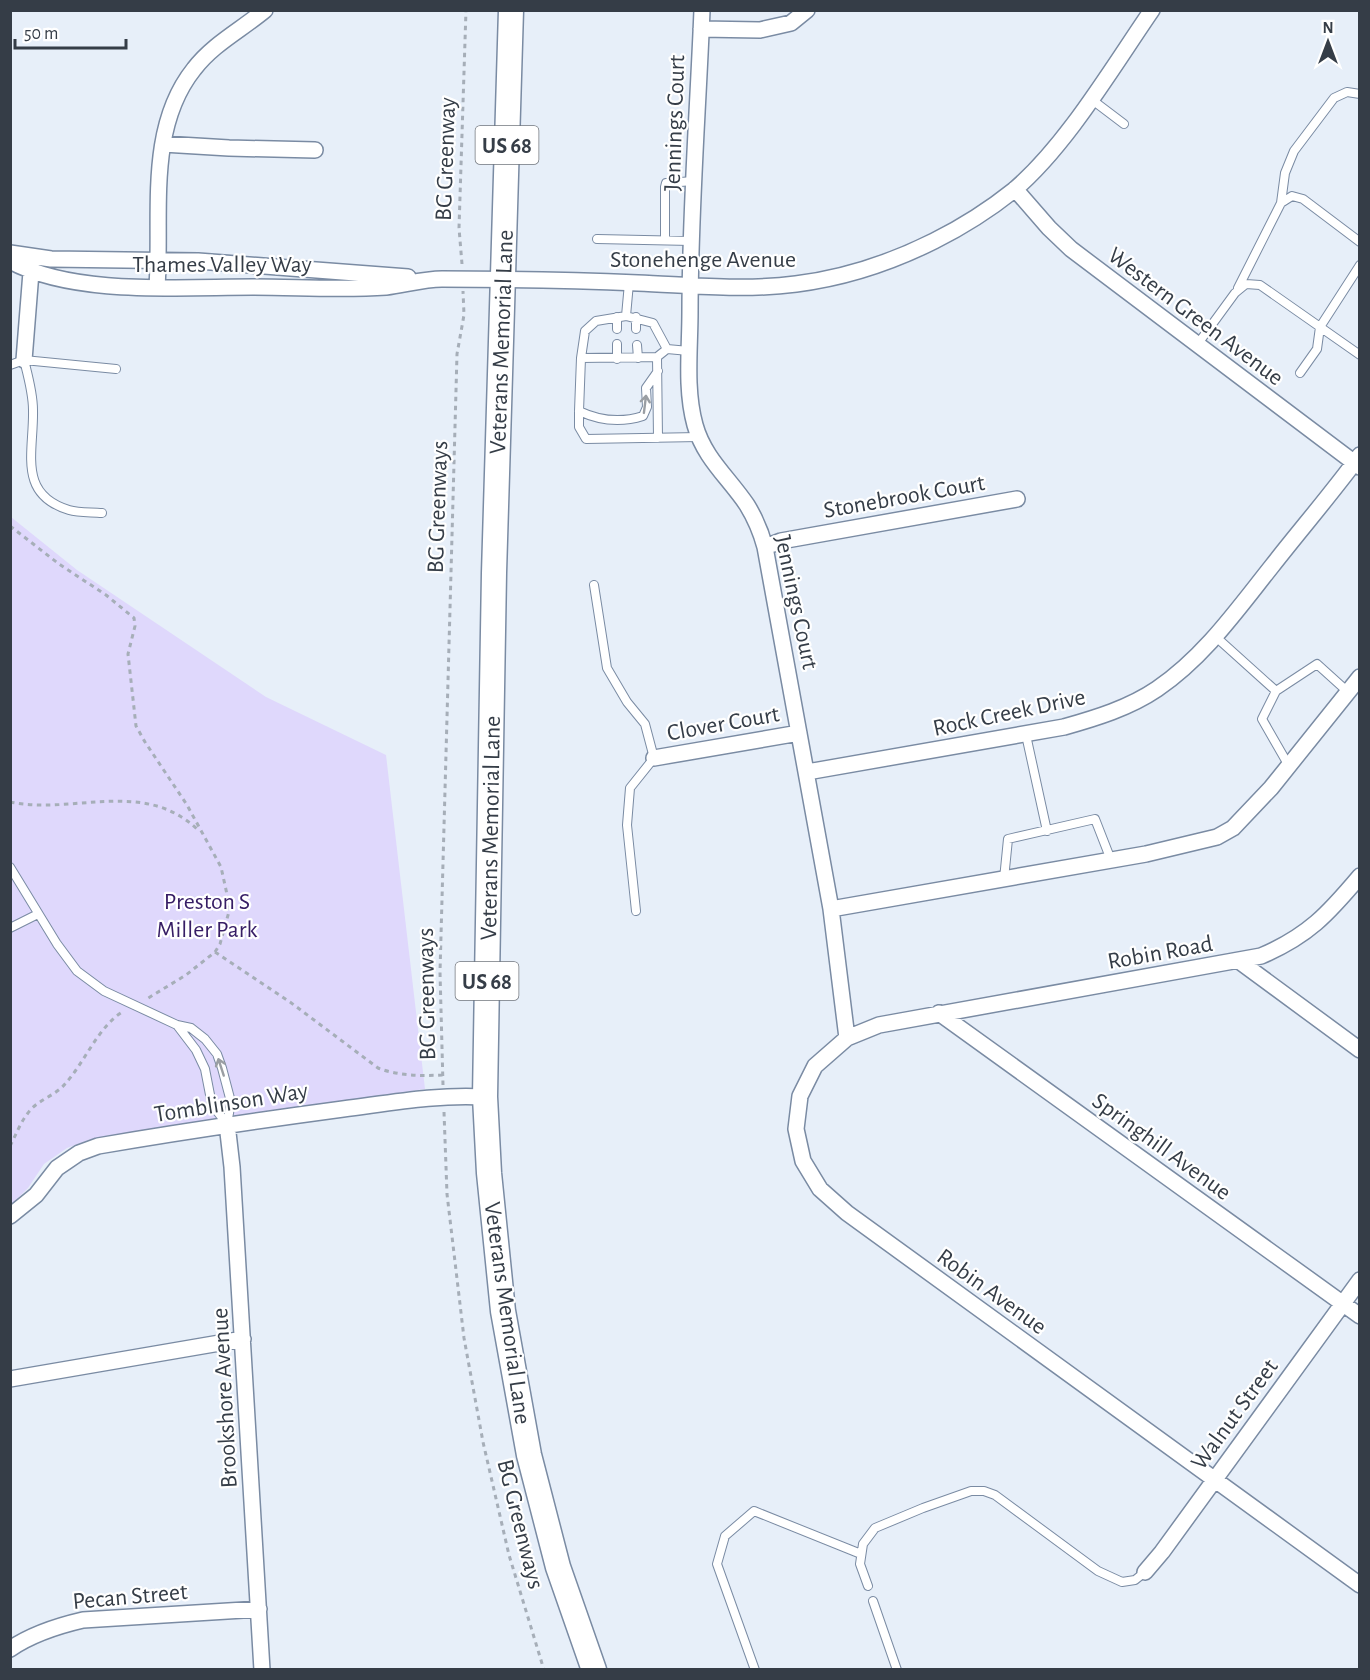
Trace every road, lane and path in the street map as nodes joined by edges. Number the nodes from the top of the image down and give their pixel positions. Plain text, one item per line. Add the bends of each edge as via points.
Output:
1 (265, 10) edge
2 (466, 10) edge
3 (512, 10) edge
4 (702, 10) edge
5 (807, 10) edge
6 (1152, 10) edge
7 (701, 30) junction
8 (1359, 94) edge
9 (1091, 99) junction
10 (1124, 124) dead end
11 (163, 144) junction
12 (315, 150) dead end
13 (694, 181) junction
14 (1015, 189) junction
15 (1281, 202) junction
16 (597, 239) dead end
17 (665, 240) junction
18 (692, 241) junction
19 (1359, 242) edge
20 (10, 253) edge
21 (159, 259) junction
22 (10, 261) edge
23 (1359, 265) edge
24 (31, 272) junction
25 (438, 279) junction
26 (463, 280) junction
27 (503, 280) junction
28 (628, 282) junction
29 (690, 285) junction
30 (157, 287) junction
31 (1235, 293) junction
32 (464, 308) joint
33 (626, 316) junction
34 (617, 317) junction
35 (636, 317) junction
36 (1320, 327) junction
37 (617, 328) dead end
38 (636, 329) dead end
39 (617, 344) dead end
40 (637, 345) dead end
41 (1197, 345) junction
42 (667, 349) junction
43 (690, 351) junction
44 (1359, 355) edge
45 (657, 357) junction
46 (581, 358) junction
47 (638, 358) junction
48 (617, 359) junction
49 (17, 362) edge
50 (116, 369) dead end
51 (658, 371) junction
52 (1300, 373) dead end
53 (579, 411) junction
54 (700, 437) junction
55 (658, 438) junction
56 (1358, 462) edge
57 (1017, 499) dead end
58 (102, 513) dead end
59 (10, 526) edge
60 (765, 547) junction
61 (594, 585) dead end
62 (1216, 637) junction
63 (1359, 677) edge
64 (1276, 691) junction
65 (1348, 692) junction
66 (799, 733) junction
67 (1026, 735) junction
68 (654, 758) junction
69 (1289, 766) junction
70 (807, 772) junction
71 (10, 802) edge
72 (1047, 831) junction
73 (201, 832) junction
74 (1111, 860) junction
75 (10, 867) edge
76 (1359, 876) edge
77 (1004, 879) junction
78 (831, 909) junction
79 (636, 911) dead end
80 (38, 914) junction
81 (10, 928) edge
82 (215, 952) junction
83 (1239, 961) junction
84 (134, 1005) junction
85 (939, 1013) junction
86 (177, 1025) junction
87 (847, 1038) junction
88 (1359, 1050) edge
89 (443, 1075) junction
90 (444, 1097) junction
91 (485, 1097) junction
92 (227, 1124) junction
93 (10, 1146) edge
94 (10, 1216) edge
95 (1359, 1280) edge
96 (1342, 1303) junction
97 (1359, 1316) edge
98 (243, 1339) junction
99 (10, 1379) edge
100 (1215, 1480) junction
101 (861, 1554) junction
102 (1145, 1572) joint
103 (1359, 1585) edge
104 (867, 1586) dead end
105 (873, 1601) dead end
106 (259, 1609) junction
107 (10, 1649) edge
108 (262, 1670) edge
109 (544, 1670) edge
110 (594, 1670) edge
111 (755, 1670) edge
112 (897, 1670) edge

1 - 11 street via 194,69 169,115
2 - 26 path, BG Greenway via 459,228
3 - 27 main road, Veterans Memorial Lane / US 68
4 - 7 street, Jennings Court
5 - 7 street via 791,23 760,30
6 - 9 street, Stonehenge Avenue
7 - 13 street, Jennings Court
8 - 15 lane via 1347,92 1334,98 1294,151
9 - 10 lane
9 - 14 street, Stonehenge Avenue via 1050,153
11 - 12 street
11 - 21 street
13 - 17 lane via 666,183
13 - 18 street, Jennings Court
14 - 29 street, Stonehenge Avenue via 978,217 935,240 844,276 793,285
14 - 41 street, Western Green Avenue via 1071,249
15 - 19 lane via 1292,196 1303,199
15 - 31 lane
16 - 17 lane
17 - 18 lane
18 - 29 street, Jennings Court
20 - 21 street, Thames Valley Way via 51,259
21 - 25 street, Thames Valley Way
21 - 30 street
22 - 24 street, Thames Valley Way
23 - 36 lane
24 - 30 street, Thames Valley Way via 67,281
24 - 49 street
25 - 26 street, Thames Valley Way
25 - 30 street, Thames Valley Way via 364,287
26 - 27 street, Thames Valley Way
26 - 32 path, BG Greenway
27 - 28 street, Stonehenge Avenue
27 - 91 main road, Veterans Memorial Lane / US 68
28 - 29 street, Stonehenge Avenue
28 - 33 lane
29 - 43 street, Jennings Court
31 - 36 lane via 1246,284 1260,285
31 - 41 lane
32 - 89 path, BG Greenways via 456,354 440,961
33 - 34 lane
33 - 35 lane
34 - 37 lane
34 - 46 lane via 596,321 585,331
35 - 38 lane
35 - 42 lane via 653,323
36 - 44 lane
36 - 52 lane via 1317,349
39 - 48 lane
40 - 47 lane
41 - 56 street, Western Green Avenue
42 - 43 lane
42 - 45 lane
43 - 54 street, Jennings Court via 691,409
45 - 47 lane
45 - 51 lane
46 - 48 lane
46 - 53 lane
47 - 48 lane
49 - 50 lane
49 - 58 lane via 32,397 32,473 36,488 42,497 71,511
53 -> 51 lane via 616,421 643,416 647,407 646,388
51 - 55 lane
53 - 55 lane via 579,427 586,439
54 - 55 lane
54 - 60 street, Jennings Court via 714,464 747,506
56 - 62 street, Rock Creek Drive
57 - 60 street, Stonebrook Court
59 - 73 path via 134,618 128,654 136,726
60 - 66 street, Jennings Court
61 - 68 lane via 607,668 645,724
62 - 64 lane
62 - 67 street, Rock Creek Drive via 1188,666 1139,700 1102,716
63 - 65 street
64 - 65 lane via 1317,664
64 - 69 lane via 1262,719
65 - 69 street
66 - 68 street, Clover Court
66 - 70 street, Jennings Court
67 - 70 street, Rock Creek Drive
67 - 72 lane
68 - 79 lane via 630,788 627,825
69 - 74 street via 1233,828 1218,837
70 - 78 street, Jennings Court
71 - 73 path via 54,806 116,801 148,803 185,818
72 - 74 lane via 1095,819
72 - 77 lane via 1008,839
73 - 82 path via 221,867 230,908
74 - 77 street
75 - 80 lane
76 - 83 street, Robin Road via 1334,907 1305,933 1280,948
77 - 78 street
78 - 87 street, Jennings Court
80 - 81 lane
80 - 84 lane via 77,971 104,991
82 - 84 path via 186,975
82 - 89 path via 378,1068
83 - 85 street, Robin Road
83 - 88 street
84 - 86 lane
84 - 93 path via 113,1017 62,1087 30,1110
85 - 87 street, Robin Avenue via 879,1025
85 - 96 street, Springhill Avenue
86 - 92 lane via 196,1050 205,1069 212,1105
92 -> 86 lane via 231,1101 217,1054 190,1028
87 - 100 street, Robin Avenue via 815,1066 800,1096 796,1129 802,1161 820,1189 847,1213
89 - 90 path, BG Greenways
90 - 91 street, Tomblinson Way
90 - 92 street, Tomblinson Way
90 - 109 path, BG Greenways via 447,1194 464,1338 509,1555
91 - 110 main road, Veterans Memorial Lane / US 68 via 503,1311 529,1455 558,1567
92 - 94 street, Tomblinson Way via 98,1146 79,1153 57,1168 36,1195
92 - 98 street, Brookshore Avenue
95 - 96 street, Walnut Street
96 - 97 street, Springhill Avenue
96 - 100 street, Walnut Street
98 - 99 street
98 - 106 street, Brookshore Avenue
100 - 102 street, Walnut Street
100 - 103 street, Robin Avenue
101 - 102 lane via 875,1528 971,1491 984,1491 995,1495 1098,1571 1122,1582 1136,1580
101 - 104 lane
101 - 111 lane via 754,1510 726,1536 717,1564
105 - 112 lane
106 - 107 street, Pecan Street via 83,1620 36,1634
106 - 108 street, Brookshore Avenue

